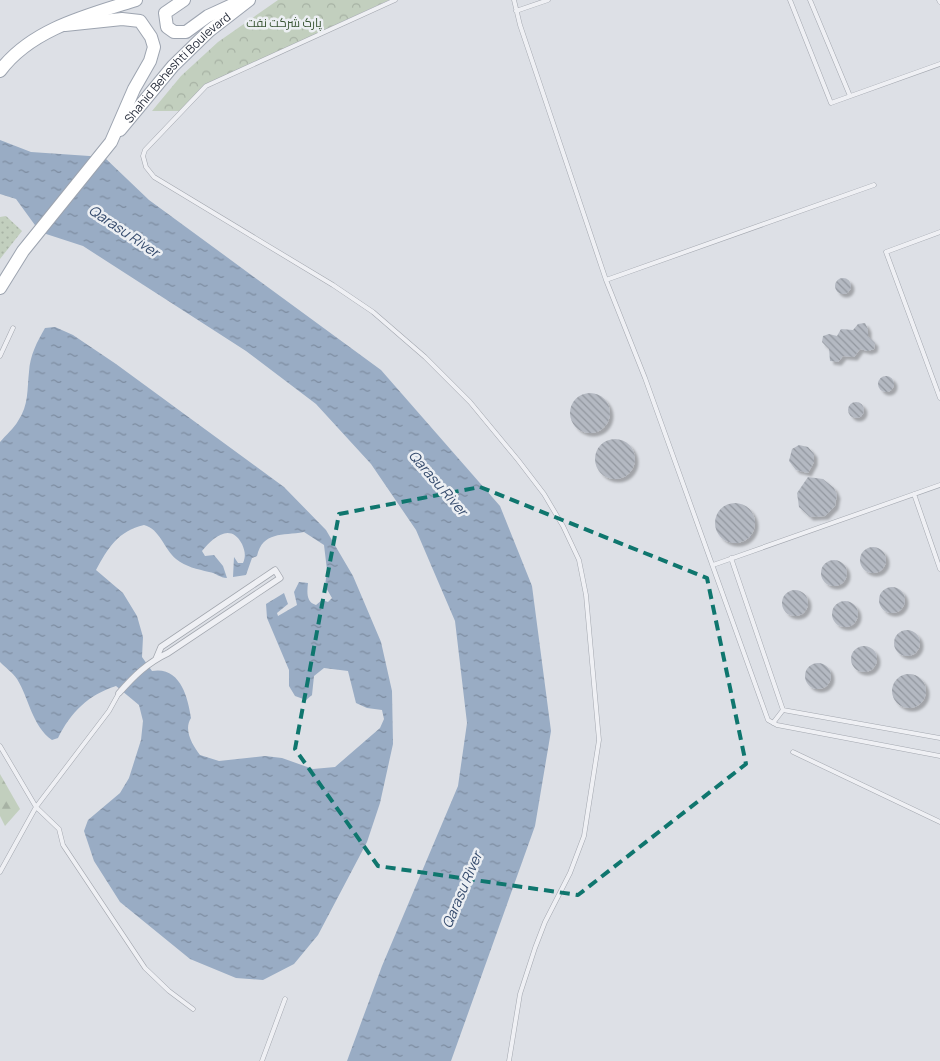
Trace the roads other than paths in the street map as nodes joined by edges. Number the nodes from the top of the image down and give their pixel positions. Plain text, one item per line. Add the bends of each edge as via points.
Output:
1 (136, 0) edge
2 (184, 0) edge
3 (243, 0) edge
4 (249, 0) edge
5 (395, 0) edge
6 (514, 0) edge
7 (548, 0) edge
8 (790, 0) edge
9 (810, 0) edge
10 (516, 11) junction
11 (65, 25) junction
12 (940, 64) edge
13 (0, 71) edge
14 (850, 96) junction
15 (111, 142) junction
16 (874, 185) dead end
17 (940, 232) edge
18 (23, 251) junction
19 (0, 274) edge
20 (606, 280) junction
21 (0, 288) edge
22 (13, 328) dead end
23 (0, 356) edge
24 (940, 398) edge
25 (940, 485) edge
26 (914, 494) junction
27 (731, 558) junction
28 (713, 565) junction
29 (940, 569) edge
30 (156, 659) junction
31 (119, 693) joint
32 (783, 710) junction
33 (773, 723) junction
34 (940, 738) edge
35 (0, 746) edge
36 (793, 752) dead end
37 (940, 756) edge
38 (36, 807) junction
39 (940, 822) edge
40 (0, 872) edge
41 (285, 999) dead end
42 (193, 1009) dead end
43 (262, 1061) edge
44 (509, 1061) edge

1 - 11 main road
2 - 3 main road via 165,13 167,27 174,32 186,32 208,16
4 - 15 main road, Shahid Beheshti Boulevard via 173,66
5 - 44 lane via 206,86 142,156 154,177 333,285 373,312 425,357 470,402 544,494 579,560 589,624 600,740 584,836 535,948 520,994
6 - 10 lane
7 - 10 lane
8 - 14 lane via 831,103
9 - 14 lane
10 - 20 lane
11 - 13 main road via 26,44
11 - 15 main road via 122,19 140,21 151,37 154,47 150,61 134,88
12 - 14 lane
15 - 18 main road, Shahid Beheshti Boulevard
16 - 20 lane
17 - 24 lane via 886,252
18 - 19 main road
18 - 21 main road
20 - 28 lane
22 - 23 lane
25 - 26 lane
26 - 27 lane
26 - 29 lane
27 - 28 lane
27 - 32 lane
28 - 33 lane via 768,720
30 - 30 street via 280,578 275,570 161,648
30 - 31 street
31 - 38 lane via 109,711
32 - 33 lane
32 - 34 lane
33 - 37 lane
35 - 38 lane
36 - 39 lane
38 - 40 lane
38 - 42 lane via 58,829 63,845 145,968
41 - 43 lane

